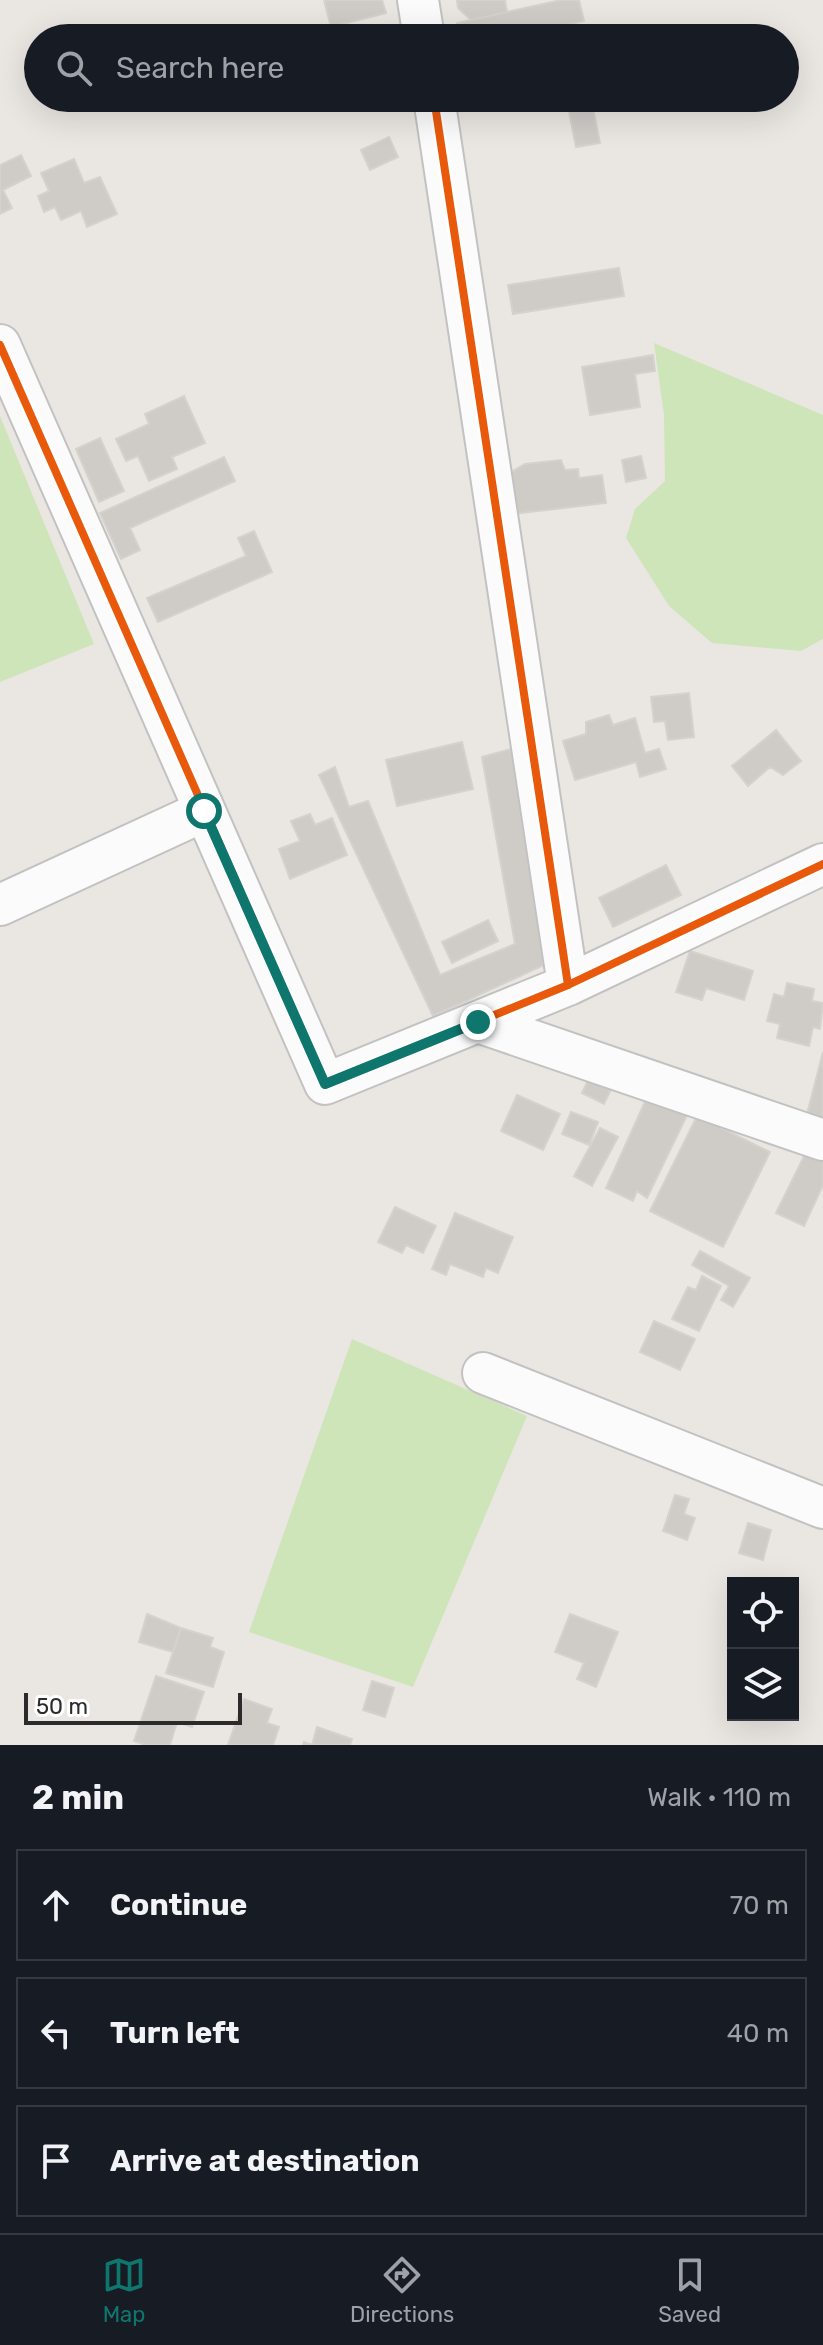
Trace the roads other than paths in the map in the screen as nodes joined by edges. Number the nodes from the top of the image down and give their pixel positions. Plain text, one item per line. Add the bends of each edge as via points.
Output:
1 (418, 0) edge
2 (422, 24) edge
3 (436, 112) edge
4 (0, 345) edge
5 (204, 811) junction
6 (823, 864) edge
7 (0, 905) edge
8 (568, 985) junction
9 (478, 1022) junction
10 (823, 1140) edge
11 (483, 1373) dead end
12 (823, 1508) edge

1 - 2 street
3 - 8 street
4 - 5 street
5 - 7 street
5 - 9 street via 325,1084
6 - 8 street
8 - 9 street
9 - 10 street
11 - 12 street

